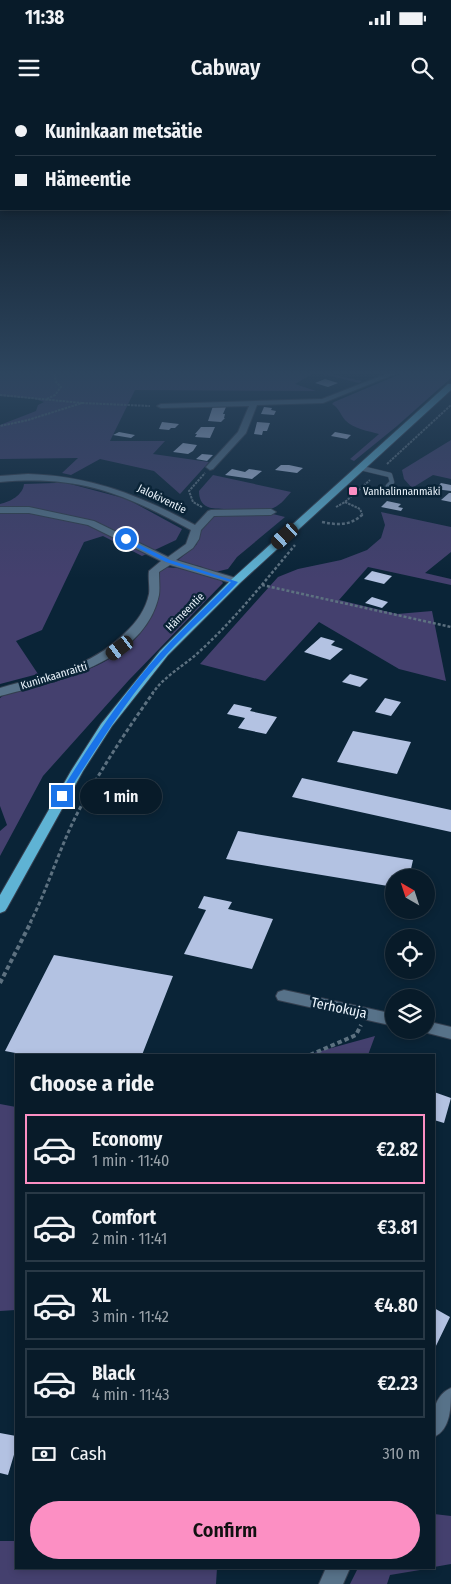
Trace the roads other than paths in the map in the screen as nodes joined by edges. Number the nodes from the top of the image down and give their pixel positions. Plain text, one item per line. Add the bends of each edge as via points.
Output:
1 (234, 441) edge
2 (390, 441) edge
3 (210, 467) road end
4 (361, 468) junction
5 (0, 479) edge
6 (402, 492) dead end
7 (0, 510) edge
8 (271, 512) dead end
9 (196, 529) junction
10 (168, 561) junction
11 (235, 582) junction
12 (0, 692) edge
13 (0, 908) edge
14 (284, 996) dead end
15 (385, 1018) edge
16 (435, 1030) edge
17 (451, 1033) edge
18 (451, 1399) edge
19 (435, 1424) edge
20 (338, 1569) edge
21 (330, 1584) edge

1 - 3 street
2 - 4 highway, Hämeentie
4 - 6 lane via 390,475 390,489
4 - 11 highway, Hämeentie
5 - 9 street, Jalokiventie via 64,477 96,484 147,503
7 - 10 street via 38,511 91,522
8 - 9 street, Kuninkaanraitti via 211,513
9 - 10 street, Kuninkaanraitti via 190,546
10 - 11 street
10 - 12 street, Kuninkaanraitti via 154,570 154,593 149,607 142,622 120,648 92,665
11 - 13 highway, Hämeentie via 164,653 107,724 54,808
14 - 15 street, Terhokuja
16 - 17 street
18 - 19 street
20 - 21 street

